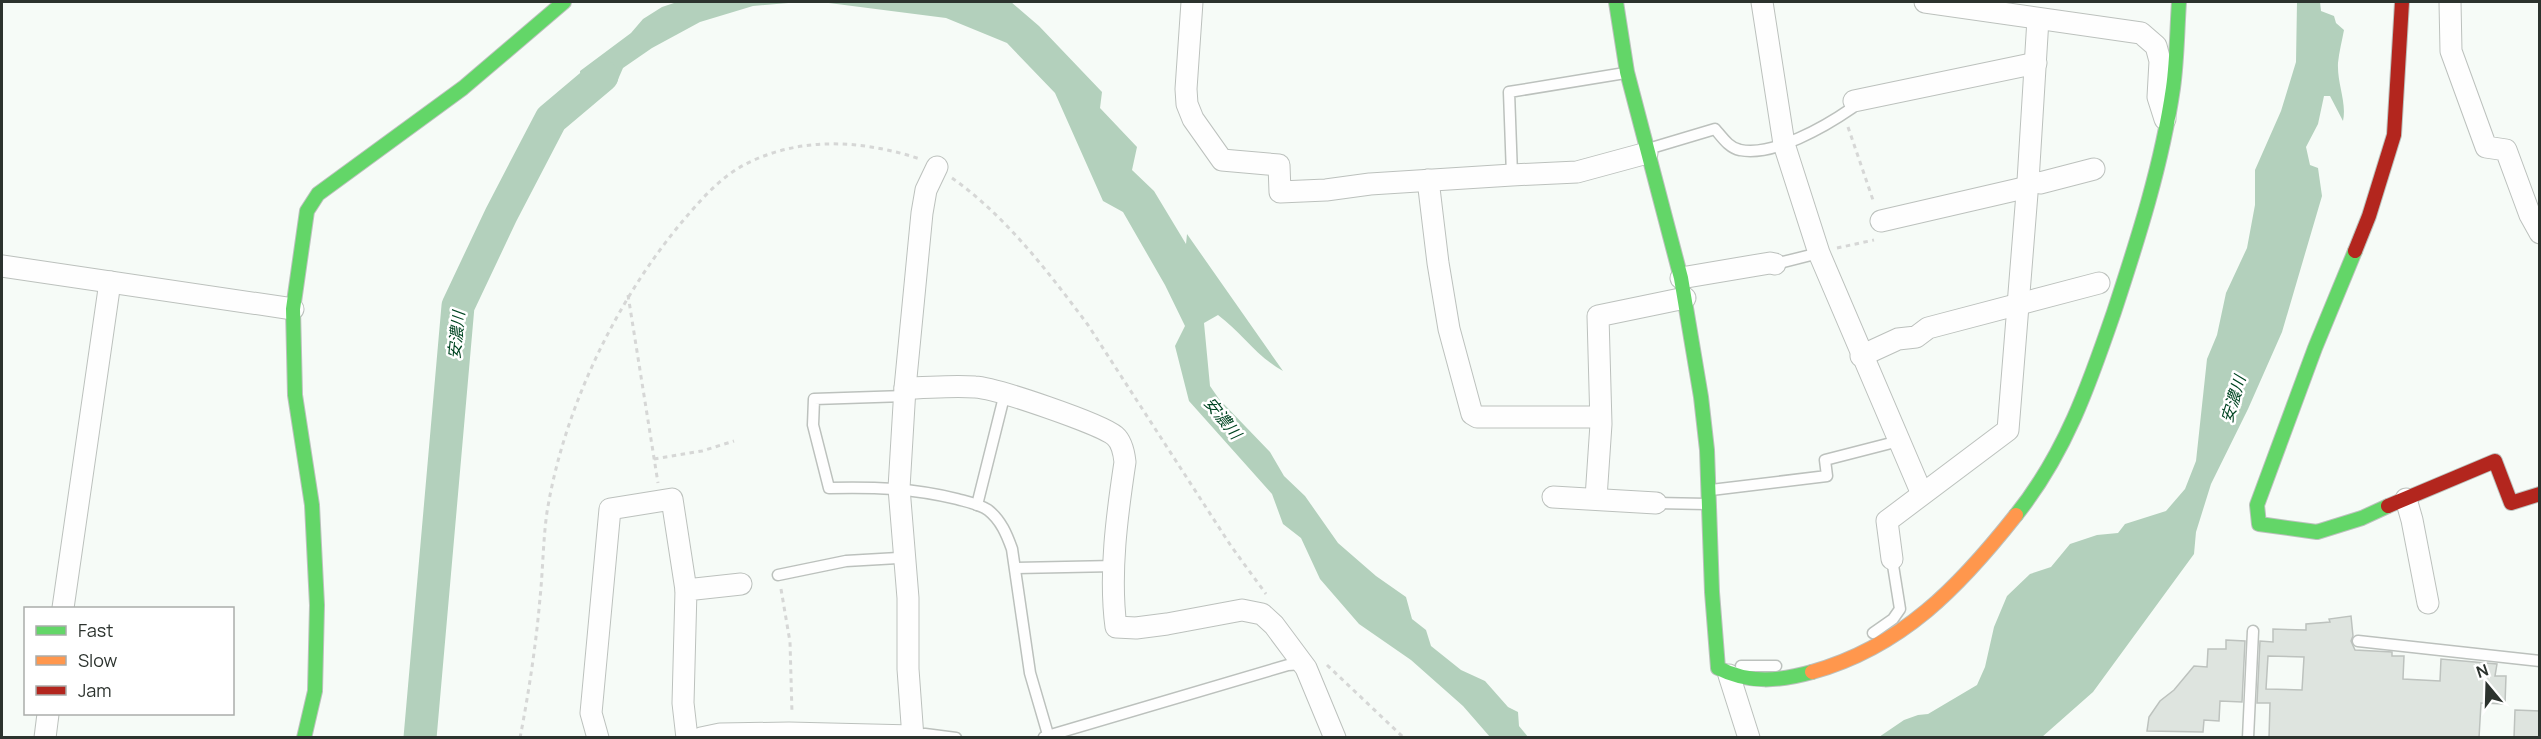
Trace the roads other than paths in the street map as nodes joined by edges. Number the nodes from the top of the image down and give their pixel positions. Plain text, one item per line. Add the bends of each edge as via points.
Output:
1 (564, 2) edge
2 (1192, 2) edge
3 (1616, 2) edge
4 (1762, 2) edge
5 (1925, 2) edge
6 (2179, 2) edge
7 (2402, 2) edge
8 (2451, 2) edge
9 (2038, 19) junction
10 (2036, 63) junction
11 (1627, 72) junction
12 (1849, 107) joint
13 (2166, 123) junction
14 (1784, 144) junction
15 (1646, 151) junction
16 (937, 167) dead end
17 (2094, 169) dead end
18 (1512, 174) junction
19 (1428, 180) junction
20 (2028, 184) junction
21 (1881, 221) road end
22 (2540, 232) edge
23 (1819, 254) junction
24 (1775, 264) joint
25 (2, 266) edge
26 (110, 282) junction
27 (2100, 284) dead end
28 (1683, 288) junction
29 (2018, 304) junction
30 (293, 309) junction
31 (1862, 356) junction
32 (905, 392) junction
33 (1005, 393) junction
34 (1600, 417) junction
35 (1899, 441) junction
36 (899, 488) junction
37 (1922, 494) junction
38 (2540, 494) edge
39 (1552, 497) dead end
40 (1708, 497) junction
41 (1596, 498) junction
42 (2406, 499) junction
43 (1656, 503) joint
44 (977, 505) junction
45 (1892, 559) joint
46 (905, 560) junction
47 (1115, 566) junction
48 (1016, 568) junction
49 (778, 575) road end
50 (741, 584) dead end
51 (686, 590) junction
52 (2428, 603) dead end
53 (63, 607) edge
54 (2253, 631) dead end
55 (1863, 638) dead end
56 (2358, 641) dead end
57 (2540, 661) edge
58 (1303, 664) junction
59 (1787, 664) dead end
60 (1729, 675) junction
61 (48, 715) edge
62 (790, 734) edge
63 (913, 737) edge
64 (1047, 737) edge
65 (45, 738) edge
66 (304, 738) edge
67 (598, 738) edge
68 (687, 738) edge
69 (701, 738) edge
70 (956, 738) edge
71 (1335, 738) edge
72 (1749, 738) edge
73 (2248, 738) edge

1 - 30 street via 463,88 318,194 307,210
2 - 19 street via 1187,104 1222,160 1279,165 1280,192
3 - 11 street
4 - 14 street
5 - 9 street
6 - 13 street via 2175,68
7 - 42 street via 2394,135 2369,216 2257,505 2259,524 2317,532 2362,519
8 - 22 street via 2451,51 2486,147 2506,150
9 - 10 street
9 - 13 street via 2141,33 2156,46 2158,53 2158,97
10 - 12 street
10 - 20 street
11 - 15 street
11 - 18 lane via 1509,92
12 - 14 lane via 1820,130
13 - 60 street via 2139,232 2092,376 2051,466 1996,541 1927,614 1878,649 1800,676 1762,680
14 - 15 lane via 1740,150 1715,129
14 - 23 street
15 - 18 street via 1589,170
15 - 28 street
16 - 32 street via 923,203
17 - 20 street
18 - 19 street
19 - 34 street via 1449,329 1472,414 1526,419
20 - 21 street
20 - 29 street
23 - 24 lane
23 - 31 street
24 - 28 street via 1727,269
25 - 26 street
26 - 30 street
26 - 53 street
27 - 29 street
28 - 34 street via 1598,316
28 - 40 street via 1702,407
29 - 31 street via 1928,328 1916,337 1898,339
29 - 37 street via 2008,430
30 - 66 street via 296,395 312,505 317,605 315,692
31 - 35 street
32 - 33 street via 976,387
32 - 36 street
32 - 36 lane via 814,399 813,425 828,488
33 - 44 lane
33 - 47 street via 1098,427 1119,441 1125,462
34 - 41 street
35 - 37 street
35 - 40 lane via 1825,460 1827,476
36 - 44 lane
36 - 46 street
37 - 45 street via 1887,521
38 - 42 street via 2511,503 2496,461
39 - 41 street
40 - 43 lane
40 - 60 street via 1718,668
41 - 43 street
42 - 52 street
44 - 48 lane via 993,515 1005,531
45 - 55 lane via 1900,609 1887,624
46 - 49 lane via 846,561
46 - 63 street
47 - 48 lane
47 - 58 street via 1116,627 1136,628 1249,610 1262,614 1274,625
48 - 64 lane via 1030,673
50 - 51 street
51 - 67 street via 672,499 610,508 591,713
51 - 68 street via 683,703
54 - 73 lane
56 - 57 lane
58 - 64 lane via 1288,665
58 - 71 street
59 - 60 lane via 1740,666
60 - 72 street
61 - 65 street
62 - 63 street
62 - 69 street via 720,734
63 - 70 lane via 925,734

